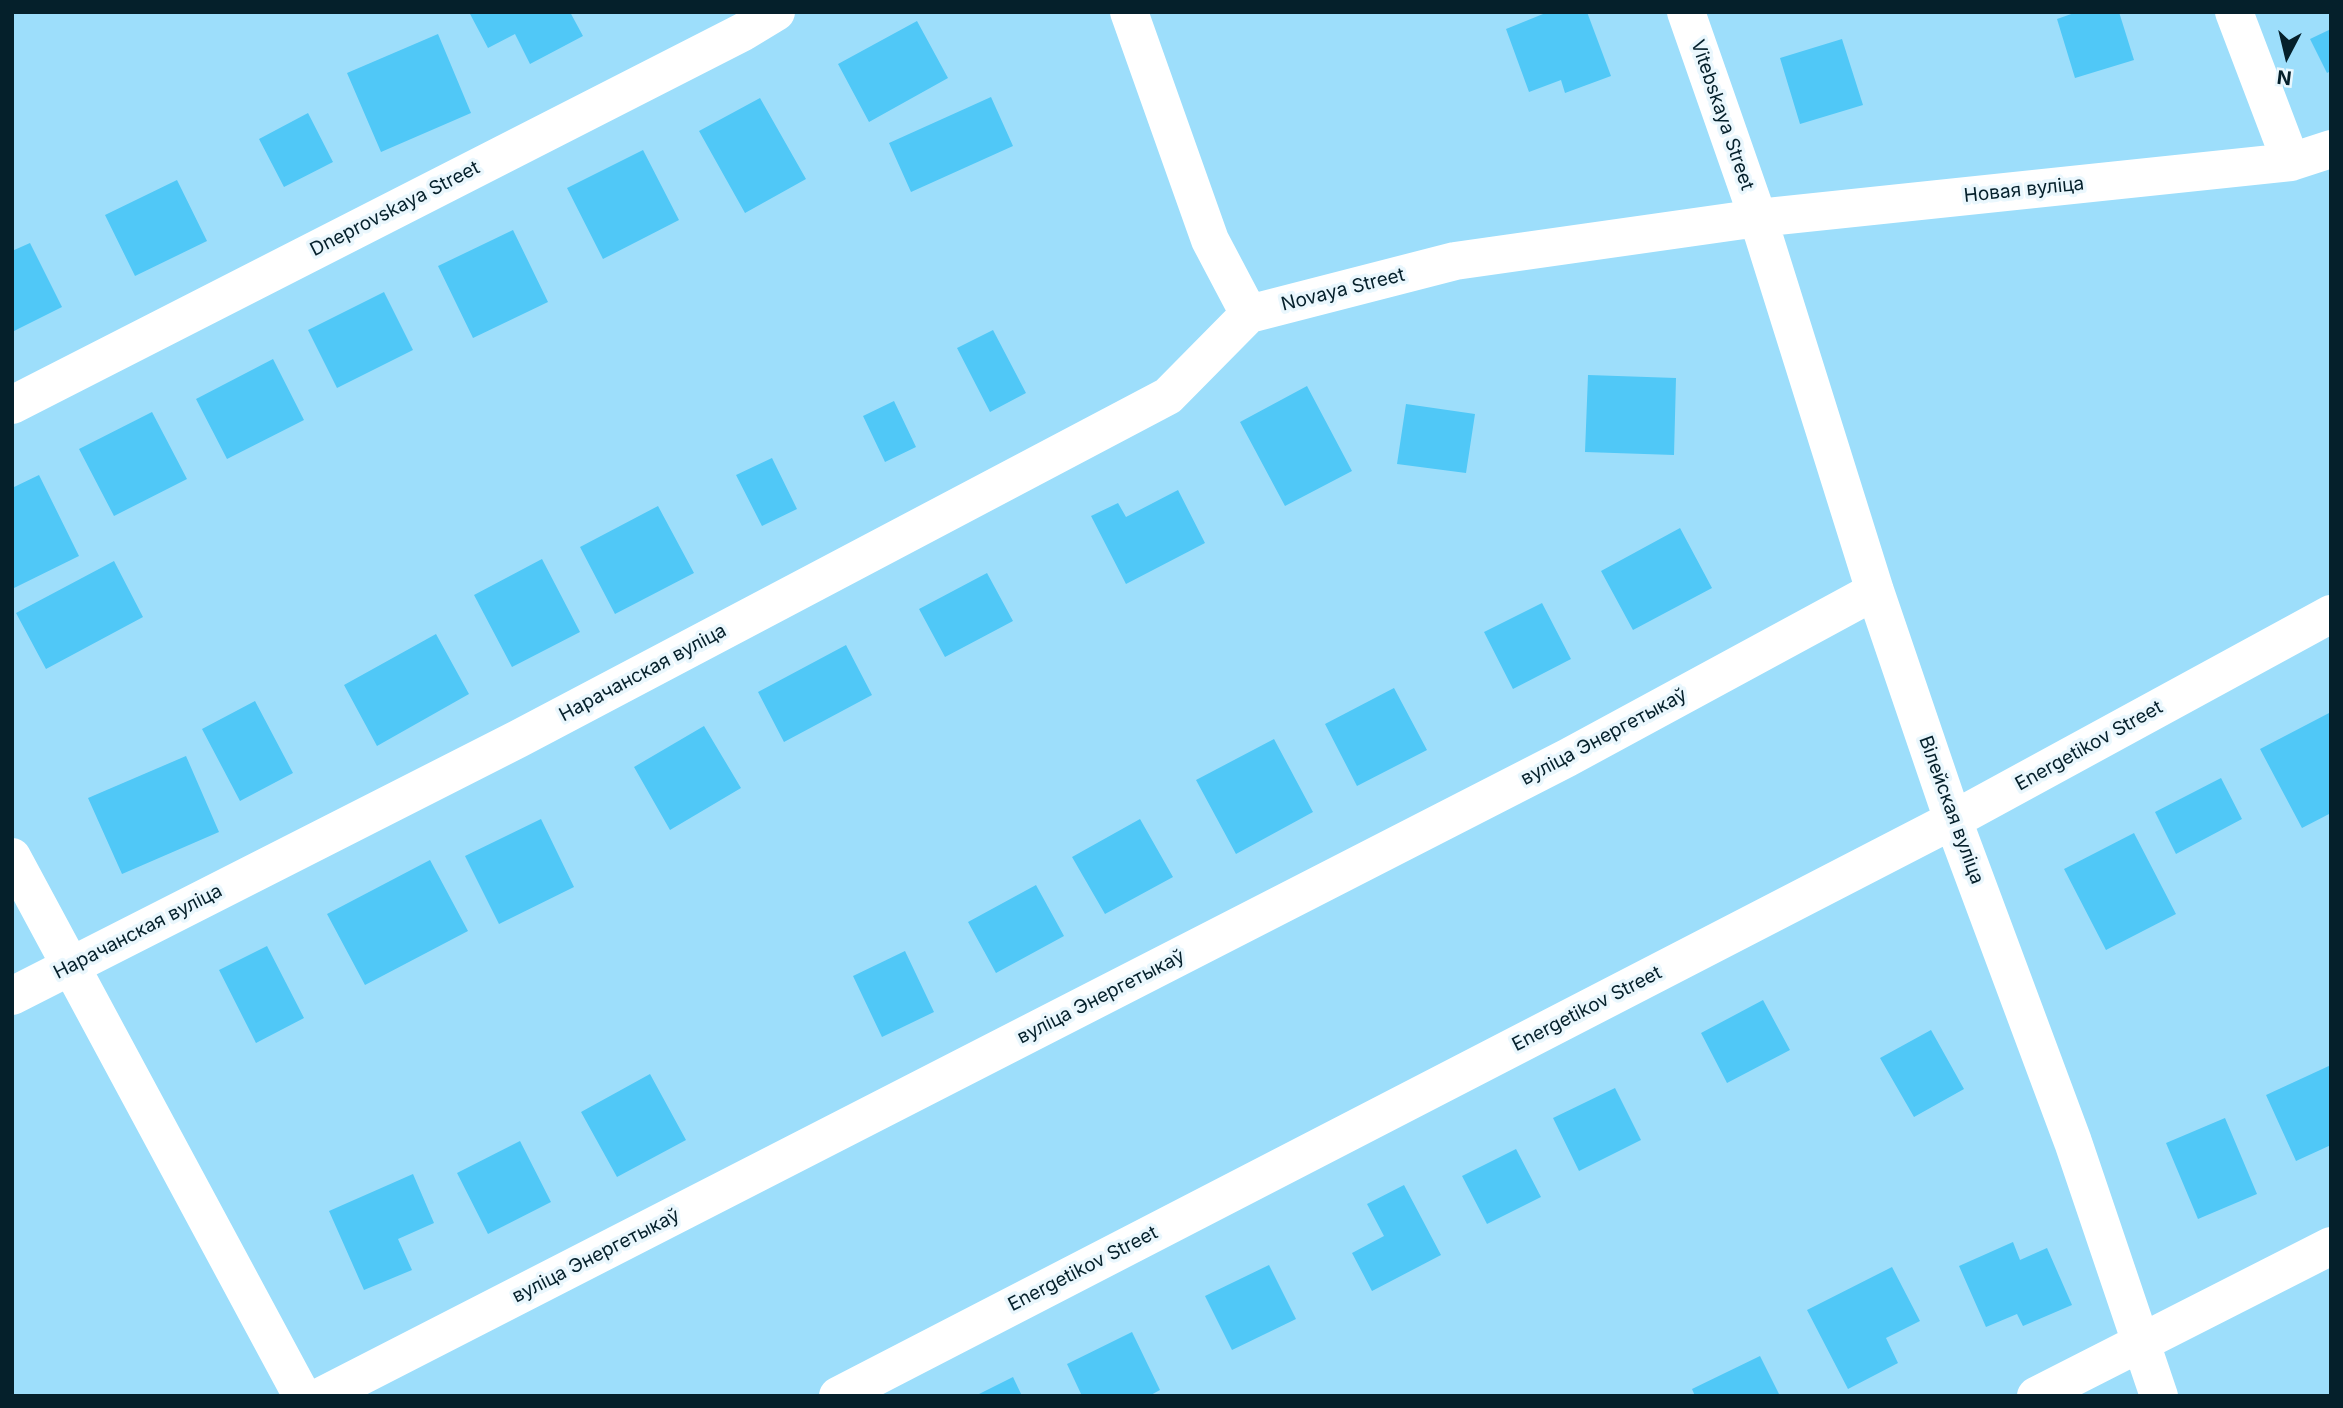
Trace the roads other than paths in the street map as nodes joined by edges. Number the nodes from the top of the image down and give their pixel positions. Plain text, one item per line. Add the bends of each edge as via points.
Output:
1 (776, 12) edge
2 (1129, 12) edge
3 (1686, 12) edge
4 (2234, 12) edge
5 (2331, 149) edge
6 (2291, 162) junction
7 (1758, 218) junction
8 (1249, 314) junction
9 (12, 405) edge
10 (1875, 591) junction
11 (2331, 614) edge
12 (1953, 820) junction
13 (12, 858) edge
14 (70, 966) junction
15 (12, 996) edge
16 (2331, 1246) edge
17 (2142, 1342) junction
18 (302, 1396) edge
19 (322, 1396) edge
20 (838, 1396) edge
21 (2036, 1396) edge
22 (2159, 1396) edge

1 - 9 street, Dneprovskaya Street
2 - 8 street via 1210,240
3 - 7 street, Vitebskaya Street
4 - 6 street
5 - 6 street, Новая вуліца
6 - 7 street, Новая вуліца
7 - 8 street, Novaya Street via 1455,261
7 - 10 street, Вілейская вуліца
8 - 14 street, Нарачанская вуліца via 1168,396 518,739
10 - 12 street, Вілейская вуліца
10 - 19 street, вуліца Энергетыкаў via 1567,758
11 - 12 street, Energetikov Street
12 - 17 street, Вілейская вуліца
12 - 20 street, Energetikov Street
13 - 14 street
14 - 15 street, Нарачанская вуліца
14 - 18 street
16 - 17 street
17 - 21 street
17 - 22 street, Вілейская вуліца

